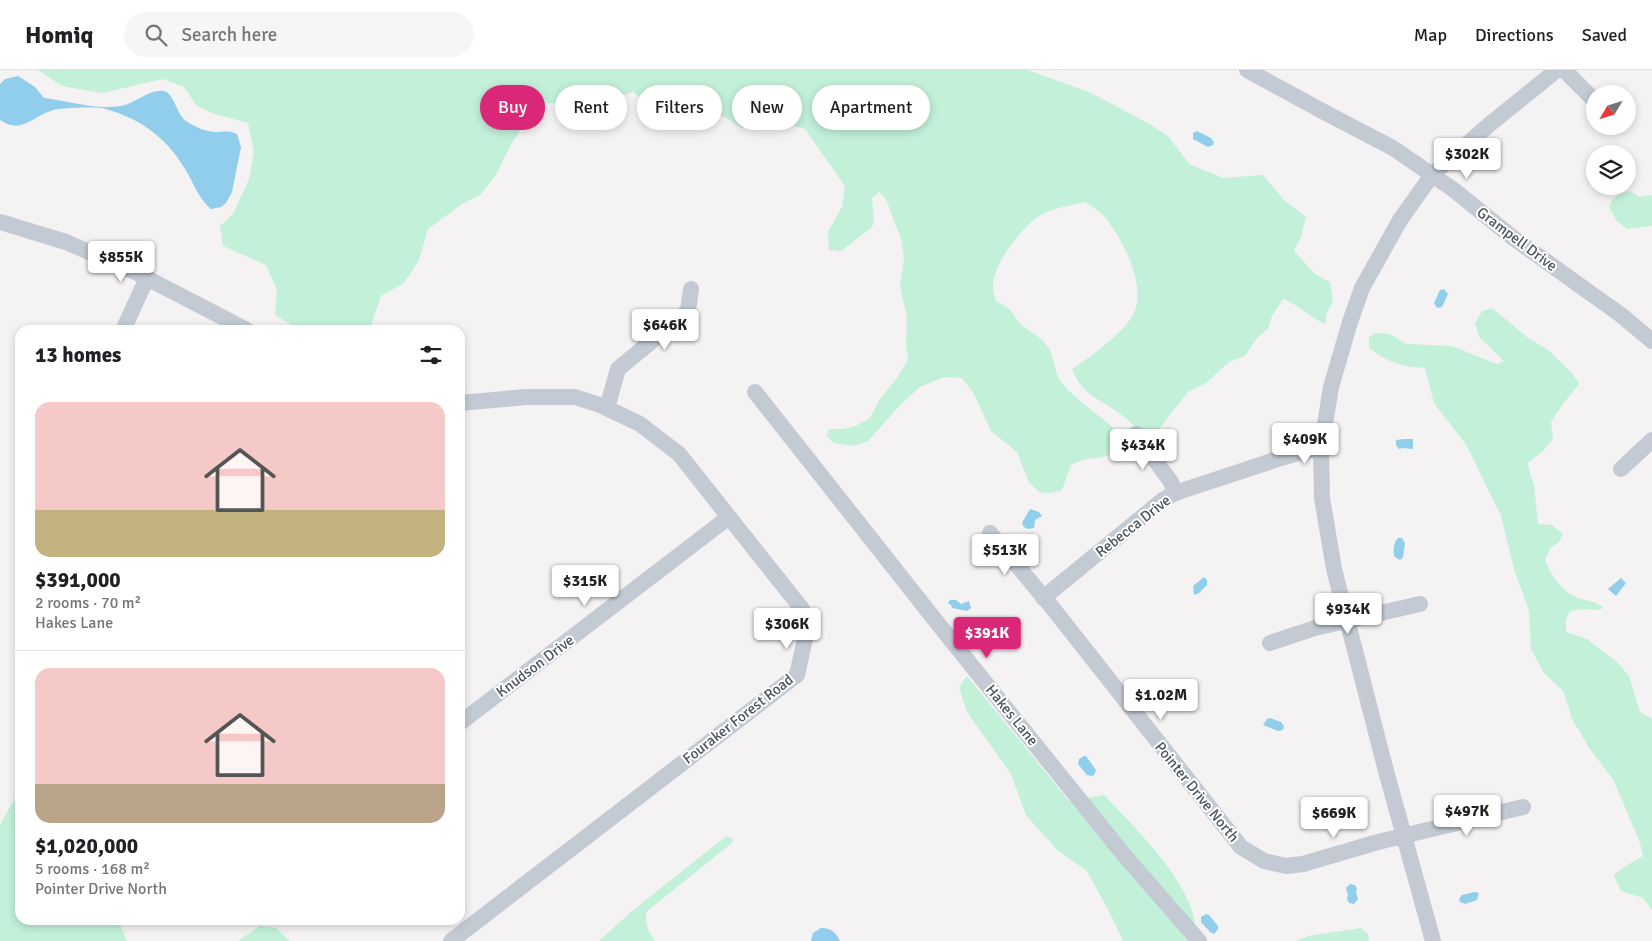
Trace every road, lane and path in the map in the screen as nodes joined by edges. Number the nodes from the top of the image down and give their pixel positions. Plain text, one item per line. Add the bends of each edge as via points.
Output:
1 (1247, 70) edge
2 (1557, 70) edge
3 (1564, 70) edge
4 (1586, 92) edge
5 (1432, 175) junction
6 (0, 222) edge
7 (147, 278) junction
8 (691, 289) dead end
9 (125, 325) edge
10 (237, 325) edge
11 (1652, 341) edge
12 (755, 392) dead end
13 (465, 402) edge
14 (607, 408) junction
15 (1136, 434) dead end
16 (1652, 440) edge
17 (1321, 449) junction
18 (1621, 469) dead end
19 (1175, 493) junction
20 (729, 517) junction
21 (990, 533) dead end
22 (1044, 598) junction
23 (1420, 604) dead end
24 (1347, 619) junction
25 (1270, 643) dead end
26 (465, 719) edge
27 (1523, 807) dead end
28 (1404, 837) junction
29 (451, 941) edge
30 (1199, 941) edge
31 (1433, 941) edge

1 - 5 street, Grampell Drive via 1393,148
2 - 5 street
3 - 4 street
5 - 11 street, Grampell Drive
5 - 17 street via 1400,220 1362,288 1331,387
6 - 7 street via 66,242
7 - 9 street
7 - 10 street
8 - 14 street via 688,312 618,369
12 - 30 street, Hakes Lane via 1124,855
13 - 14 street, Fouraker Forest Road via 575,397
14 - 20 street, Fouraker Forest Road via 640,424 679,454
15 - 19 street via 1171,482
16 - 18 street
17 - 19 street, Rebecca Drive via 1281,458
17 - 24 street via 1325,523
19 - 22 street, Rebecca Drive
20 - 26 street, Knudson Drive
20 - 29 street, Fouraker Forest Road via 802,609 805,639 797,675
21 - 22 street, Pointer Drive North
22 - 28 street, Pointer Drive North via 1241,846 1264,861 1286,866
23 - 24 street
24 - 25 street
24 - 28 street
27 - 28 street
28 - 31 street

